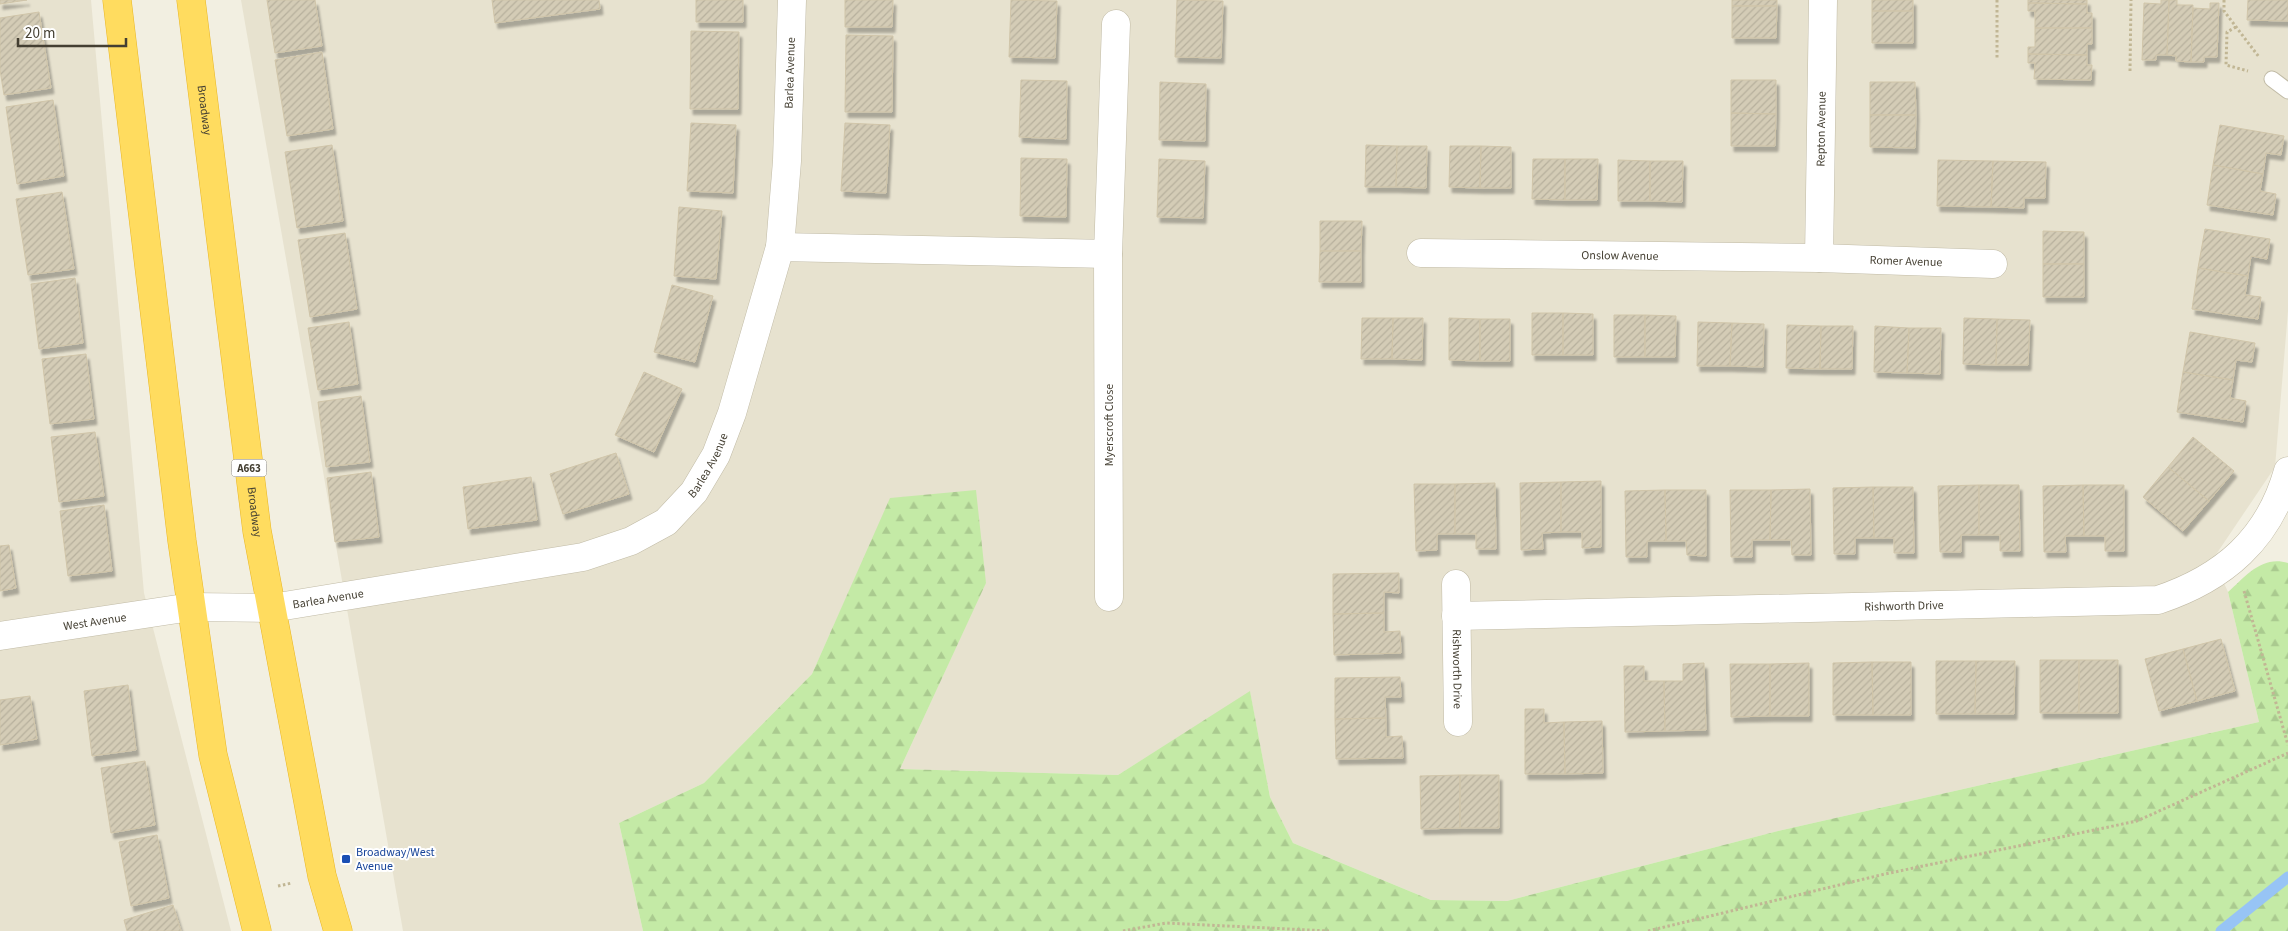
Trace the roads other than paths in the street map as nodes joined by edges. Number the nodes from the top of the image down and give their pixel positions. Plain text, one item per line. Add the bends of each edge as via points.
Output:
1 (116, 0) edge
2 (191, 0) edge
3 (792, 0) edge
4 (1824, 0) edge
5 (1116, 24) dead end
6 (2272, 79) road end
7 (2288, 90) edge
8 (780, 247) junction
9 (1108, 254) junction
10 (1421, 254) dead end
11 (1819, 258) junction
12 (1993, 264) dead end
13 (2288, 471) edge
14 (2278, 525) edge
15 (1456, 584) dead end
16 (1109, 596) dead end
17 (191, 607) junction
18 (272, 608) junction
19 (1456, 616) junction
20 (0, 636) edge
21 (1458, 722) dead end
22 (257, 931) edge
23 (338, 931) edge

1 - 17 highway
2 - 18 highway, Broadway / A663 via 250,484
3 - 8 street, Barlea Avenue via 787,161
4 - 11 street, Repton Avenue
5 - 9 street, Myerscroft Close
6 - 7 lane
8 - 9 street
8 - 18 street, Barlea Avenue via 732,413 716,455 694,492 666,522 631,541 582,557
9 - 16 street, Myerscroft Close
10 - 11 street, Onslow Avenue
11 - 12 street, Romer Avenue
13 - 14 street, Rishworth Drive via 2281,495
14 - 19 street, Rishworth Drive via 2206,580 2184,592 2158,600
15 - 19 street, Rishworth Drive
17 - 18 street, Barlea Avenue
17 - 20 street, West Avenue
17 - 22 highway via 213,755
18 - 23 highway, Broadway / A663 via 322,876
19 - 21 street, Rishworth Drive

